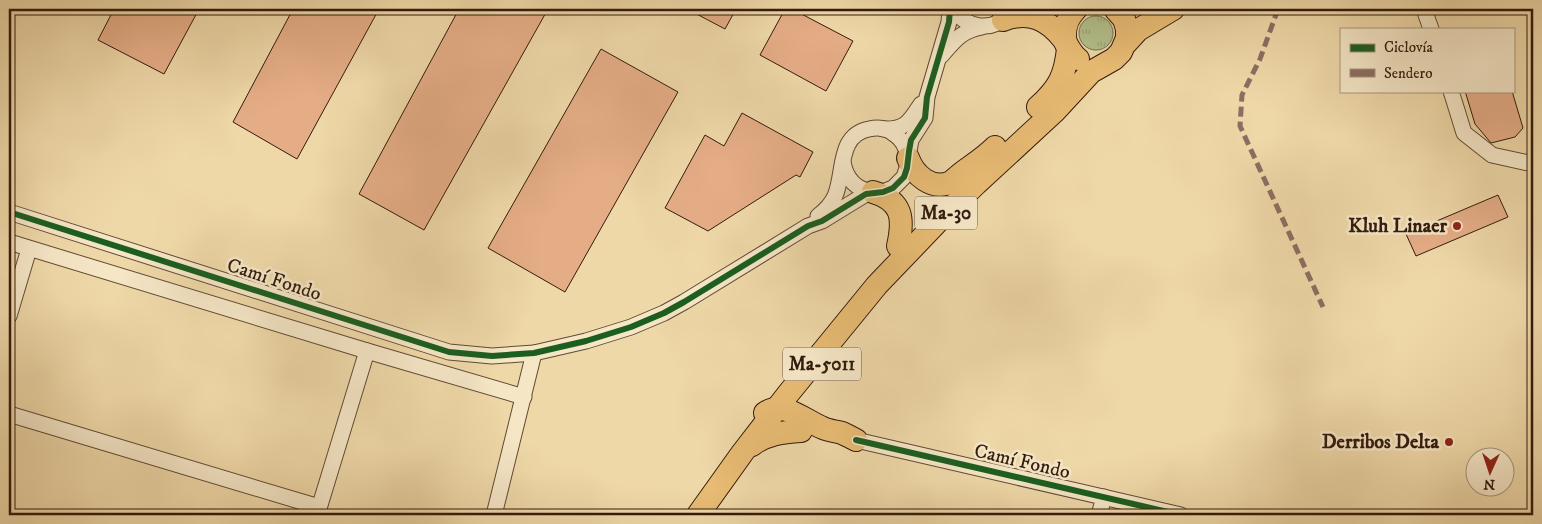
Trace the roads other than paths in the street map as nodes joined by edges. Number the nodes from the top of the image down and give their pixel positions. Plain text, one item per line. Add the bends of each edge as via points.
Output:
1 (952, 9) edge
2 (1043, 9) edge
3 (1065, 9) edge
4 (1076, 9) edge
5 (1117, 9) edge
6 (1145, 9) edge
7 (1173, 9) edge
8 (1424, 9) edge
9 (1002, 19) edge
10 (1431, 28) edge
11 (1126, 43) junction
12 (1067, 46) junction
13 (938, 59) junction
14 (1105, 63) junction
15 (1451, 92) edge
16 (927, 97) junction
17 (883, 129) junction
18 (843, 158) junction
19 (908, 158) junction
20 (984, 158) junction
21 (1533, 164) edge
22 (873, 192) junction
23 (9, 212) edge
24 (808, 226) junction
25 (9, 242) edge
26 (898, 246) junction
27 (29, 249) junction
28 (854, 304) junction
29 (9, 316) edge
30 (366, 351) junction
31 (534, 352) junction
32 (524, 397) junction
33 (783, 402) junction
34 (9, 414) edge
35 (808, 428) junction
36 (856, 440) joint
37 (743, 452) junction
38 (1104, 497) junction
39 (318, 511) edge
40 (494, 515) edge
41 (680, 515) edge
42 (689, 515) edge
43 (698, 515) edge
44 (1099, 515) edge
45 (1181, 515) edge

1 - 9 street via 976,26
1 - 13 street
2 - 3 highway
4 - 12 highway, Ma-30 via 1065,28
5 - 6 highway
5 - 11 highway via 1126,24
7 - 11 highway, Ma-30 via 1143,26
8 - 10 street
9 - 12 highway via 1020,16 1041,19 1054,27
9 - 13 street via 962,34
11 - 14 highway, Ma-30 via 1118,56
12 - 14 highway via 1075,57 1084,62
12 - 20 highway, Ma-30 via 1064,74 1059,85
13 - 16 street
14 - 28 highway, Ma-30 via 1091,72 1054,112
15 - 21 street via 1464,133 1492,155
16 - 17 street via 908,122 897,128
16 - 19 street via 925,118 911,140
17 - 18 street via 867,129 856,134 846,147
17 - 19 street via 900,138
18 - 22 street via 844,169 853,183 862,190
18 - 24 street via 834,200
19 - 20 highway via 920,176 938,184 951,182
19 - 22 street via 906,172 897,185 883,192
20 - 26 highway, Ma-30
22 - 24 street
22 - 26 highway via 897,207 902,226
23 - 31 street, Camí Fondo via 449,352 492,356
24 - 31 street, Camí Fondo via 664,313 610,334
25 - 27 street
26 - 28 highway, Ma-30
27 - 29 street
27 - 30 street
28 - 33 highway, Ma-30
28 - 35 highway, Ma-5011 via 840,341 805,387
28 - 41 highway, Ma-30 via 750,420
30 - 32 street
30 - 39 street
31 - 32 street
32 - 40 street
33 - 35 highway, Ma-5011 via 781,420 786,425
33 - 37 highway
33 - 42 highway via 764,414
34 - 39 street
35 - 36 highway, Ma-5011 via 840,440
35 - 37 highway, Ma-5011 via 767,436
36 - 38 street, Camí Fondo / Ma-5011
37 - 43 highway
38 - 44 street
38 - 45 street, Camí Fondo / Ma-5011

